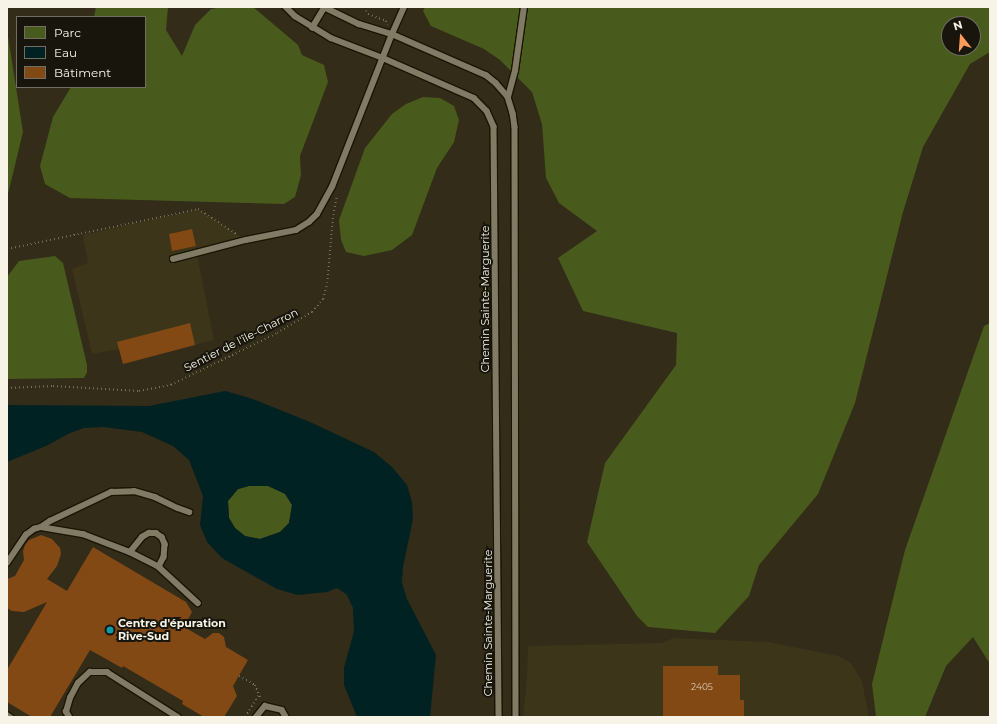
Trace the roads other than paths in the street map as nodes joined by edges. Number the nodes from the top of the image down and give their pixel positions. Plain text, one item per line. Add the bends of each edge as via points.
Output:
1 (286, 7) edge
2 (324, 7) edge
3 (404, 7) edge
4 (524, 7) edge
5 (312, 28) junction
6 (392, 34) junction
7 (383, 58) junction
8 (508, 97) junction
9 (173, 259) dead end
10 (189, 512) dead end
11 (41, 528) junction
12 (130, 552) junction
13 (7, 563) edge
14 (159, 566) junction
15 (198, 603) dead end
16 (7, 715) edge
17 (10, 717) edge
18 (69, 717) edge
19 (178, 717) edge
20 (256, 717) edge
21 (286, 717) edge
22 (499, 717) edge
23 (516, 717) edge

1 - 5 lane, Chemin Sainte-Marguerite
2 - 5 lane
2 - 6 lane via 359,24
3 - 6 lane
4 - 8 lane via 515,71
5 - 7 lane, Chemin Sainte-Marguerite
6 - 7 lane
6 - 8 lane via 486,75
7 - 9 lane via 332,188 317,214 309,222 296,230
7 - 22 lane, Chemin Sainte-Marguerite via 474,98 486,111 494,127
8 - 23 lane via 513,113 515,135
10 - 11 lane via 134,491 111,492
11 - 12 lane via 83,534
11 - 13 lane via 34,529 26,535
12 - 14 lane
12 - 14 lane via 142,537 156,533 162,537 165,544 164,557
14 - 15 lane
16 - 17 lane
18 - 19 lane via 66,712 78,683 90,672 107,672
20 - 21 lane via 264,706 282,710

